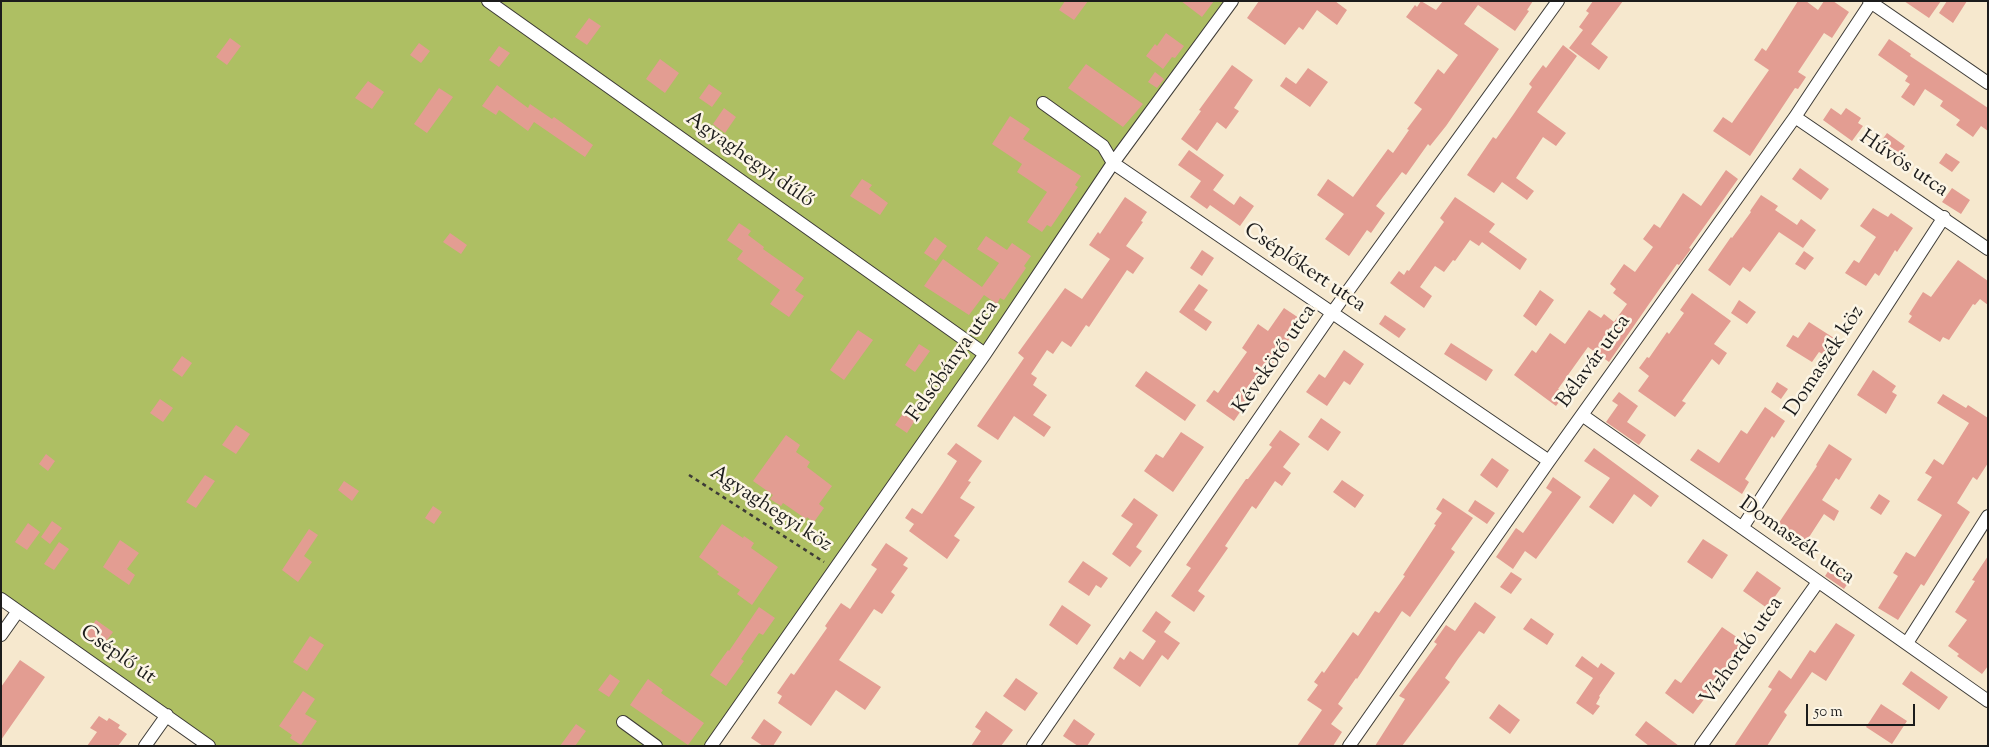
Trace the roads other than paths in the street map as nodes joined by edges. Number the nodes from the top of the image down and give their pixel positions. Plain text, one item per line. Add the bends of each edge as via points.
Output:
1 (488, 1) edge
2 (1232, 1) edge
3 (1558, 1) edge
4 (1871, 2) edge
5 (1988, 83) edge
6 (1043, 103) dead end
7 (1795, 116) junction
8 (1113, 163) junction
9 (1944, 217) junction
10 (1988, 249) edge
11 (1332, 314) junction
12 (985, 354) junction
13 (1582, 415) junction
14 (1549, 461) junction
15 (1988, 516) edge
16 (1742, 528) junction
17 (1818, 582) junction
18 (1, 599) edge
19 (18, 611) junction
20 (1, 635) edge
21 (1907, 643) junction
22 (1988, 701) edge
23 (167, 715) junction
24 (623, 722) dead end
25 (145, 746) edge
26 (209, 746) edge
27 (656, 746) edge
28 (711, 746) edge
29 (1033, 746) edge
30 (1349, 746) edge
31 (1701, 746) edge

1 - 12 street, Agyaghegyi dűlő
2 - 8 street, Felsőbánya utca
3 - 11 street, Kévekötő utca
4 - 5 street
4 - 7 street, Bélavár utca
6 - 8 street, Cséplőkert utca via 1103,146
7 - 9 street, Hűvös utca
7 - 13 street, Bélavár utca
8 - 11 street, Cséplőkert utca
8 - 12 street, Felsőbánya utca
9 - 10 street, Hűvös utca
9 - 16 street, Domaszék köz
11 - 14 street, Cséplőkert utca
11 - 29 street, Kévekötő utca
12 - 28 street, Felsőbánya utca
13 - 14 street, Bélavár utca
13 - 16 street, Domaszék utca
14 - 30 street, Bélavár utca
15 - 21 street
16 - 17 street, Domaszék utca
17 - 21 street, Domaszék utca
17 - 31 street, Vízhordó utca
18 - 19 street, Cséplő út
19 - 20 street
19 - 23 street, Cséplő út
21 - 22 street, Domaszék utca
23 - 25 street
23 - 26 street, Cséplő út
24 - 27 street

